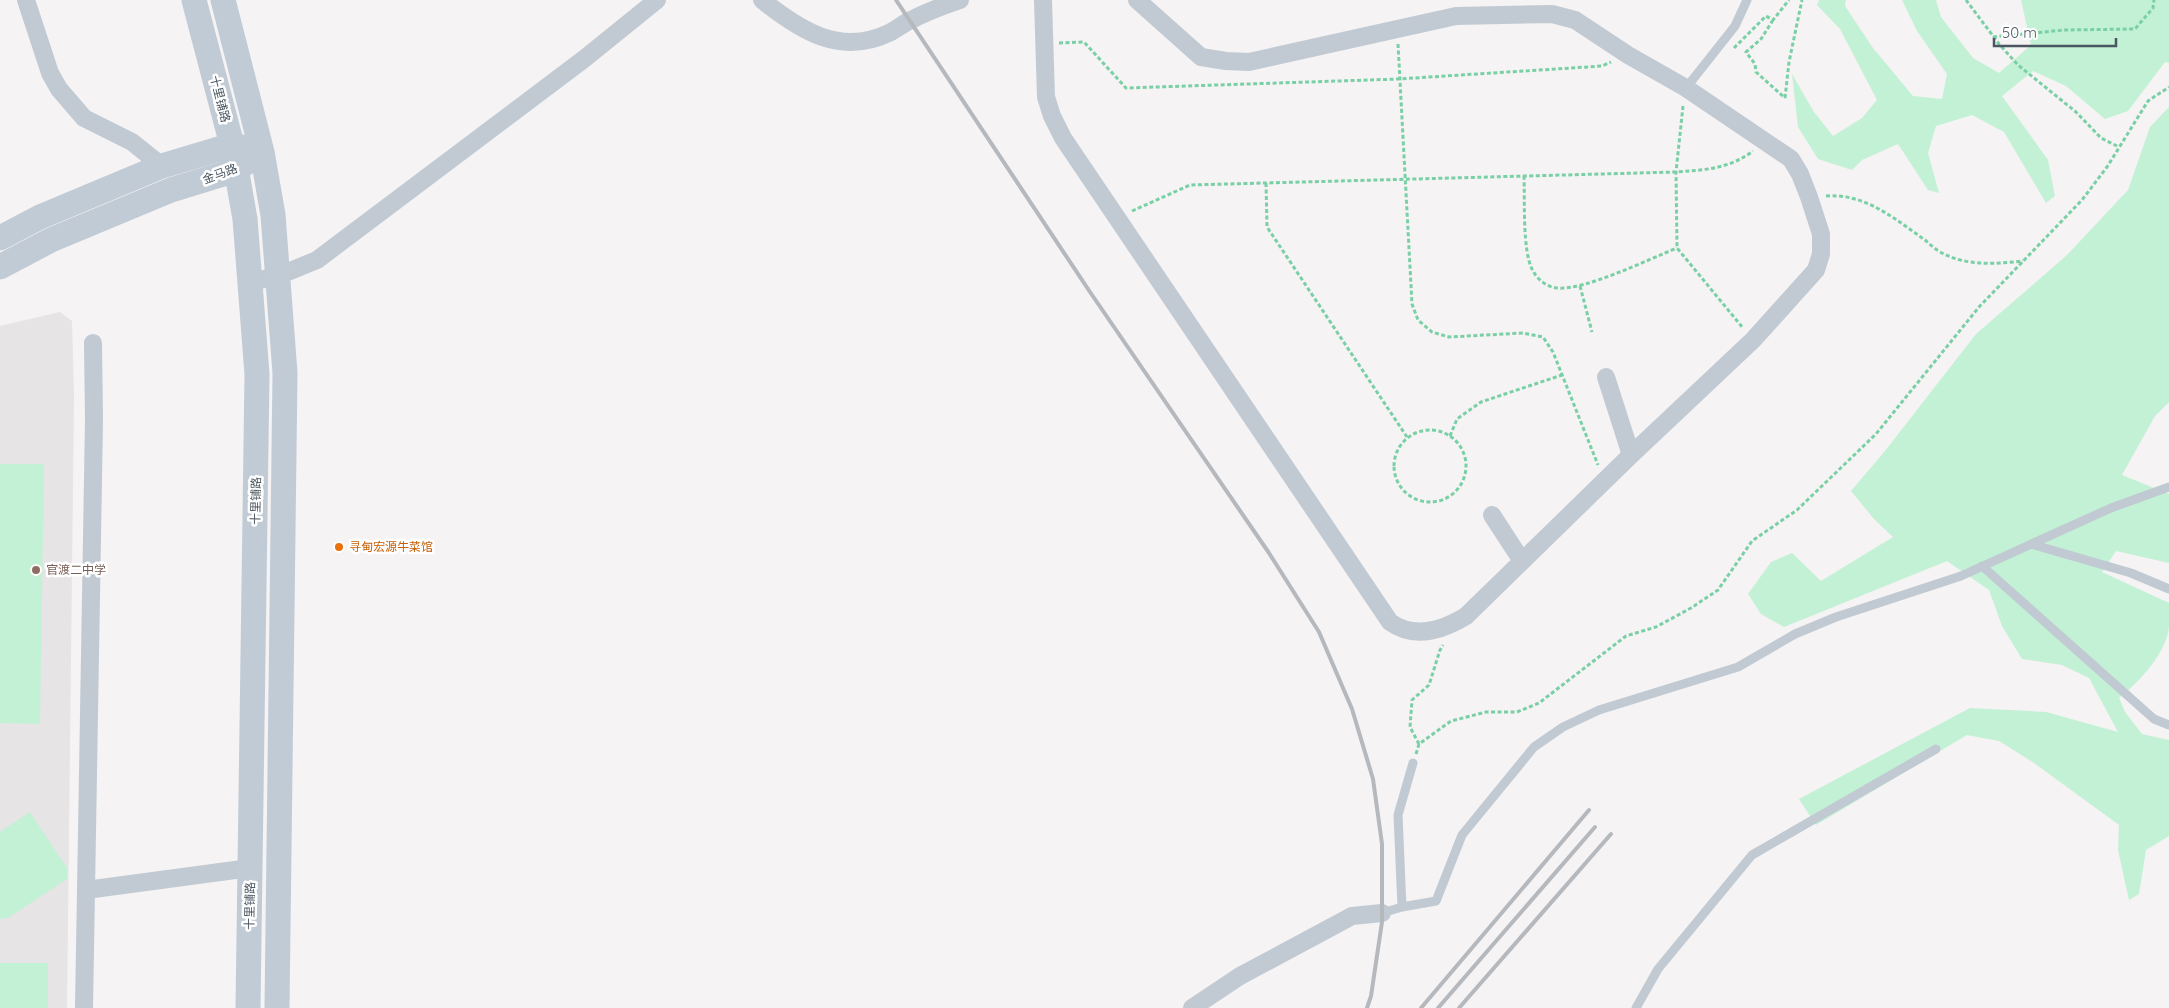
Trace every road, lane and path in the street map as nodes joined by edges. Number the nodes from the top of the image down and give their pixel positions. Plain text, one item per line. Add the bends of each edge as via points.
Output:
1 (26, 0) edge
2 (194, 0) edge
3 (223, 0) edge
4 (657, 0) edge
5 (762, 0) edge
6 (960, 0) edge
7 (1043, 0) edge
8 (1138, 0) edge
9 (1747, 0) edge
10 (1789, 0) edge
11 (1802, 0) edge
12 (1966, 0) edge
13 (2154, 0) edge
14 (1773, 20) junction
15 (1397, 28) junction
16 (1993, 37) junction
17 (1043, 43) junction
18 (1714, 51) junction
19 (1628, 55) junction
20 (1399, 80) junction
21 (2169, 87) edge
22 (1686, 88) junction
23 (1765, 143) junction
24 (232, 144) junction
25 (2118, 147) junction
26 (262, 152) junction
27 (162, 166) junction
28 (236, 170) junction
29 (1676, 172) junction
30 (1524, 176) junction
31 (1405, 180) junction
32 (1266, 183) junction
33 (1809, 197) junction
34 (1117, 218) junction
35 (0, 238) edge
36 (1677, 248) junction
37 (2024, 261) junction
38 (0, 267) edge
39 (278, 276) junction
40 (251, 282) junction
41 (1580, 286) junction
42 (1592, 332) dead end
43 (1753, 340) junction
44 (93, 343) dead end
45 (1562, 375) junction
46 (1606, 377) dead end
47 (1450, 436) junction
48 (1407, 437) junction
49 (1631, 455) junction
50 (1604, 481) junction
51 (2169, 487) edge
52 (1492, 516) dead end
53 (2031, 544) junction
54 (1522, 561) junction
55 (1982, 566) junction
56 (2169, 589) edge
57 (1446, 628) junction
58 (2169, 725) edge
59 (1419, 744) junction
60 (1936, 749) dead end
61 (1413, 763) joint
62 (250, 868) junction
63 (86, 890) junction
64 (1402, 908) junction
65 (1382, 913) joint
66 (84, 1008) edge
67 (248, 1008) edge
68 (277, 1008) edge
69 (1192, 1008) edge
70 (1636, 1008) edge

1 - 27 street via 50,73 59,89 84,118 132,142
2 - 24 main road, 十里铺路
3 - 26 main road
4 - 39 street via 584,59 317,260
5 - 6 street via 818,37 858,42 891,32 908,21
7 - 17 street
8 - 15 street via 1201,57 1226,62 1249,62
9 - 18 lane via 1735,26
10 - 14 path
11 - 14 path via 1785,98 1756,72 1755,64 1746,52 1761,39
12 - 16 path
13 - 16 path via 2153,8 2135,29 2064,30
14 - 18 path via 1766,16 1737,46
15 - 19 street via 1456,16 1552,14 1575,20
15 - 20 path
16 - 25 path via 2018,66 2076,112 2101,138
17 - 20 path via 1084,42 1126,88
17 - 34 street via 1046,97 1052,116 1063,138
18 - 22 lane
19 - 20 path via 1602,66
19 - 22 street
20 - 31 path
21 - 25 path via 2148,101
22 - 23 street
22 - 29 path
23 - 29 path via 1742,159 1712,170
23 - 33 street via 1791,160
24 - 26 main road, 金马路
24 - 27 main road, 金马路
24 - 28 main road, 十里铺路
25 - 37 path via 2108,167 2082,200
26 - 28 main road, 金马路
26 - 39 main road via 273,216
27 - 35 main road, 金马路 via 40,217
28 - 38 main road, 金马路 via 171,190 51,240
28 - 40 main road, 十里铺路
29 - 30 path
29 - 36 path
30 - 31 path
30 - 41 path via 1528,255 1533,271 1542,282 1557,288
31 - 32 path
31 - 45 path via 1412,304 1418,320 1432,332 1449,337 1523,332 1543,338 1553,352
32 - 34 path via 1190,185
32 - 48 path via 1267,227
33 - 37 path via 1854,197 1880,208 1944,254 1970,262 1999,264
33 - 43 street via 1821,234 1821,254 1816,270
34 - 57 street via 1390,622 1402,630
36 - 41 path
36 - 43 path
37 - 59 path via 1979,308 1876,434 1797,510 1752,541 1718,590 1656,627 1626,636 1539,703 1516,712 1486,712 1451,721
39 - 40 street
39 - 68 main road via 285,410
40 - 62 main road, 十里铺路 via 257,374
41 - 42 path
43 - 49 street
44 - 63 street
45 - 47 path via 1481,402 1457,419
45 - 50 path
46 - 49 street
47 - 48 path via 1429,430
47 - 48 path via 1464,454 1464,477 1451,495 1440,501 1427,502 1415,499 1397,482 1394,458
49 - 50 street
50 - 54 street
51 - 53 lane via 2111,508
52 - 54 street
53 - 55 lane
53 - 56 lane via 2131,573
54 - 57 street via 1466,616
55 - 58 lane via 2154,719
55 - 64 lane via 1961,576 1836,617 1796,634 1738,667 1599,710 1563,727 1534,747 1462,835 1436,901
57 - 59 path via 1446,642 1440,650 1429,685 1412,700 1410,727
59 - 61 path
60 - 70 lane via 1752,855 1658,969
61 - 64 lane via 1398,815
62 - 63 street
62 - 67 main road, 十里铺路
63 - 66 street
64 - 65 lane
65 - 69 street via 1352,916 1240,976

